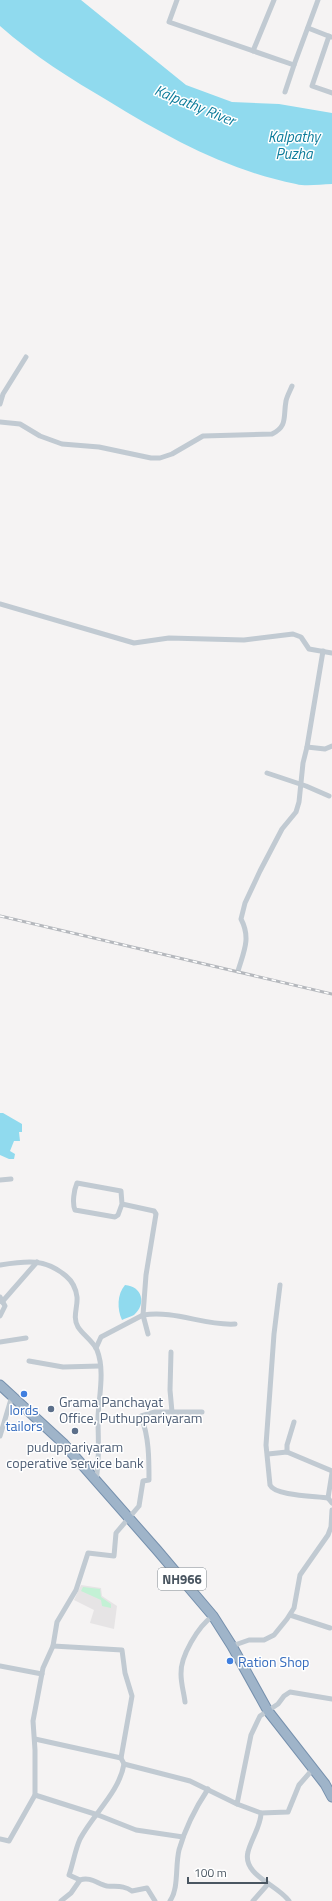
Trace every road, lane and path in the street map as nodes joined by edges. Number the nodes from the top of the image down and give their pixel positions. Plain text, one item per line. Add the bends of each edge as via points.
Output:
1 (177, 0) edge
2 (274, 0) edge
3 (318, 0) edge
4 (308, 28) junction
5 (330, 36) edge
6 (253, 52) junction
7 (294, 65) junction
8 (285, 92) dead end
9 (332, 93) edge
10 (26, 357) dead end
11 (292, 386) dead end
12 (0, 404) edge
13 (0, 422) edge
14 (0, 604) edge
15 (323, 651) junction
16 (332, 653) edge
17 (332, 746) edge
18 (307, 747) junction
19 (267, 773) dead end
20 (300, 784) junction
21 (329, 796) dead end
22 (238, 971) dead end
23 (11, 1179) dead end
24 (0, 1180) edge
25 (122, 1204) junction
26 (37, 1262) junction
27 (0, 1265) edge
28 (280, 1285) dead end
29 (1, 1300) edge
30 (143, 1315) junction
31 (0, 1316) edge
32 (235, 1324) dead end
33 (148, 1334) dead end
34 (26, 1338) dead end
35 (0, 1342) edge
36 (96, 1348) junction
37 (171, 1352) dead end
38 (29, 1361) dead end
39 (100, 1366) junction
40 (0, 1385) edge
41 (12, 1396) junction
42 (172, 1412) junction
43 (202, 1412) dead end
44 (294, 1422) dead end
45 (0, 1436) edge
46 (287, 1452) junction
47 (268, 1454) junction
48 (332, 1472) edge
49 (96, 1480) junction
50 (328, 1498) junction
51 (332, 1503) edge
52 (332, 1510) edge
53 (129, 1519) junction
54 (290, 1615) junction
55 (213, 1616) junction
56 (330, 1628) dead end
57 (53, 1646) junction
58 (232, 1646) junction
59 (0, 1666) edge
60 (42, 1674) junction
61 (332, 1699) edge
62 (185, 1702) dead end
63 (268, 1710) junction
64 (35, 1738) junction
65 (121, 1758) junction
66 (124, 1764) junction
67 (313, 1769) junction
68 (208, 1789) junction
69 (35, 1795) junction
70 (332, 1797) edge
71 (237, 1804) junction
72 (261, 1814) junction
73 (98, 1815) junction
74 (183, 1837) junction
75 (0, 1839) edge
76 (80, 1880) junction
77 (268, 1884) junction
78 (61, 1901) edge
79 (155, 1901) edge
80 (170, 1901) edge
81 (253, 1901) edge
82 (289, 1901) edge

1 - 6 street via 169,22
2 - 6 street
3 - 4 street
4 - 5 street
4 - 7 street
5 - 9 street via 312,86
6 - 7 street
7 - 8 street
10 - 12 street via 3,394
11 - 13 street via 286,399 283,425 272,434 203,436 160,458 99,447 62,444 40,436 20,424
14 - 15 street via 134,643 169,638 244,640 293,634 301,637 308,649
15 - 16 street
15 - 18 street
17 - 18 street via 325,749
18 - 20 street
19 - 20 street
20 - 21 street
20 - 22 street via 296,812 282,829 245,903 240,919 246,929 246,943
23 - 24 street
25 - 25 street via 121,1191 77,1183 73,1205 75,1210 115,1217
25 - 30 street via 154,1211 156,1214 146,1275
26 - 27 street
26 - 29 street
26 - 36 street via 58,1269 72,1281 77,1297 77,1326
28 - 47 street via 273,1342 266,1445
29 - 31 street via 4,1306
30 - 32 street via 155,1313 222,1325
30 - 33 street
30 - 36 street via 101,1337
34 - 35 street
36 - 39 street
37 - 42 street
38 - 39 street via 63,1367
39 - 49 street via 99,1463
40 - 41 highway, NH966
41 - 45 street
41 - 49 highway, NH966 via 62,1443
42 - 43 street
42 - 53 street via 155,1412 141,1416 149,1450 149,1480 143,1482 139,1506
44 - 46 street
46 - 47 street
46 - 48 street
47 - 50 street via 272,1488 302,1496
48 - 50 street
49 - 53 highway, NH966
50 - 51 street
52 - 54 street via 328,1535 300,1575 297,1598
53 - 55 highway, NH966
53 - 57 street via 116,1533 114,1556 88,1553 76,1590 57,1622
54 - 56 street
54 - 58 street via 274,1635 264,1640 249,1640
55 - 58 highway, NH966
55 - 62 street via 203,1622 194,1635 181,1668
57 - 60 street
57 - 65 street via 122,1650 132,1696
58 - 63 highway, NH966
59 - 60 street
60 - 64 street via 33,1721
61 - 63 street via 290,1692
63 - 67 highway, NH966
63 - 71 street via 260,1716 251,1735
64 - 65 street
64 - 69 street
65 - 66 street
66 - 68 street via 190,1781
66 - 73 street via 123,1772
67 - 70 highway, NH966
67 - 72 street via 299,1785 288,1812
68 - 71 street
68 - 74 street
69 - 73 street
69 - 75 street via 9,1841
71 - 72 street
72 - 77 street via 247,1861
73 - 74 street via 136,1830
73 - 76 street via 80,1839 69,1875
74 - 80 street via 178,1852 175,1895
76 - 78 street via 72,1893
76 - 79 street via 88,1879 108,1886 127,1887 132,1891 147,1888
77 - 81 street
77 - 82 street

